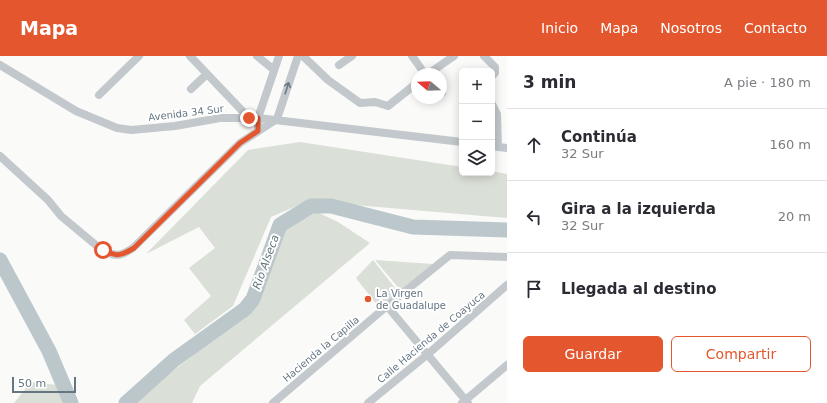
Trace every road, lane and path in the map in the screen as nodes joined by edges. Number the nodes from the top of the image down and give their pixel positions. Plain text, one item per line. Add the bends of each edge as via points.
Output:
1 (139, 56) edge
2 (190, 56) edge
3 (257, 56) edge
4 (279, 56) edge
5 (298, 56) edge
6 (303, 56) edge
7 (352, 56) edge
8 (412, 56) edge
9 (454, 56) edge
10 (484, 56) edge
11 (0, 65) edge
12 (339, 65) dead end
13 (422, 68) edge
14 (436, 68) edge
15 (495, 68) edge
16 (274, 70) junction
17 (207, 74) junction
18 (411, 88) edge
19 (191, 90) dead end
20 (99, 95) dead end
21 (495, 109) edge
22 (249, 118) junction
23 (258, 118) junction
24 (277, 119) junction
25 (258, 131) junction
26 (459, 142) edge
27 (495, 146) edge
28 (507, 148) edge
29 (0, 156) edge
30 (507, 257) edge
31 (507, 286) edge
32 (387, 306) junction
33 (428, 354) junction
34 (507, 365) edge
35 (465, 402) edge
36 (273, 403) edge
37 (368, 403) edge

1 - 20 street
2 - 17 street
3 - 16 street
4 - 16 street
24 -> 5 street
6 - 18 street via 328,80 360,103 375,102 388,106
7 - 12 street
8 - 13 street
9 - 14 street
10 - 15 street
11 - 22 street, Avenida 34 Sur via 76,111 117,128 131,130 220,118
16 - 23 street
17 - 19 street
17 - 22 street
21 - 27 street via 498,114
22 - 23 street, Avenida 34 Sur
23 - 24 street, Avenida 34 Sur
23 - 25 street
24 - 25 street
24 - 26 street, Avenida 34 Sur
25 - 29 street via 240,143 134,248 118,256 103,250 61,216 48,200
27 - 28 street
30 - 32 street, Hacienda la Capilla via 450,255
31 - 33 street, Calle Hacienda de Coayuca
32 - 33 street
32 - 36 street, Hacienda la Capilla
33 - 35 street
33 - 37 street, Calle Hacienda de Coayuca
34 - 35 street

